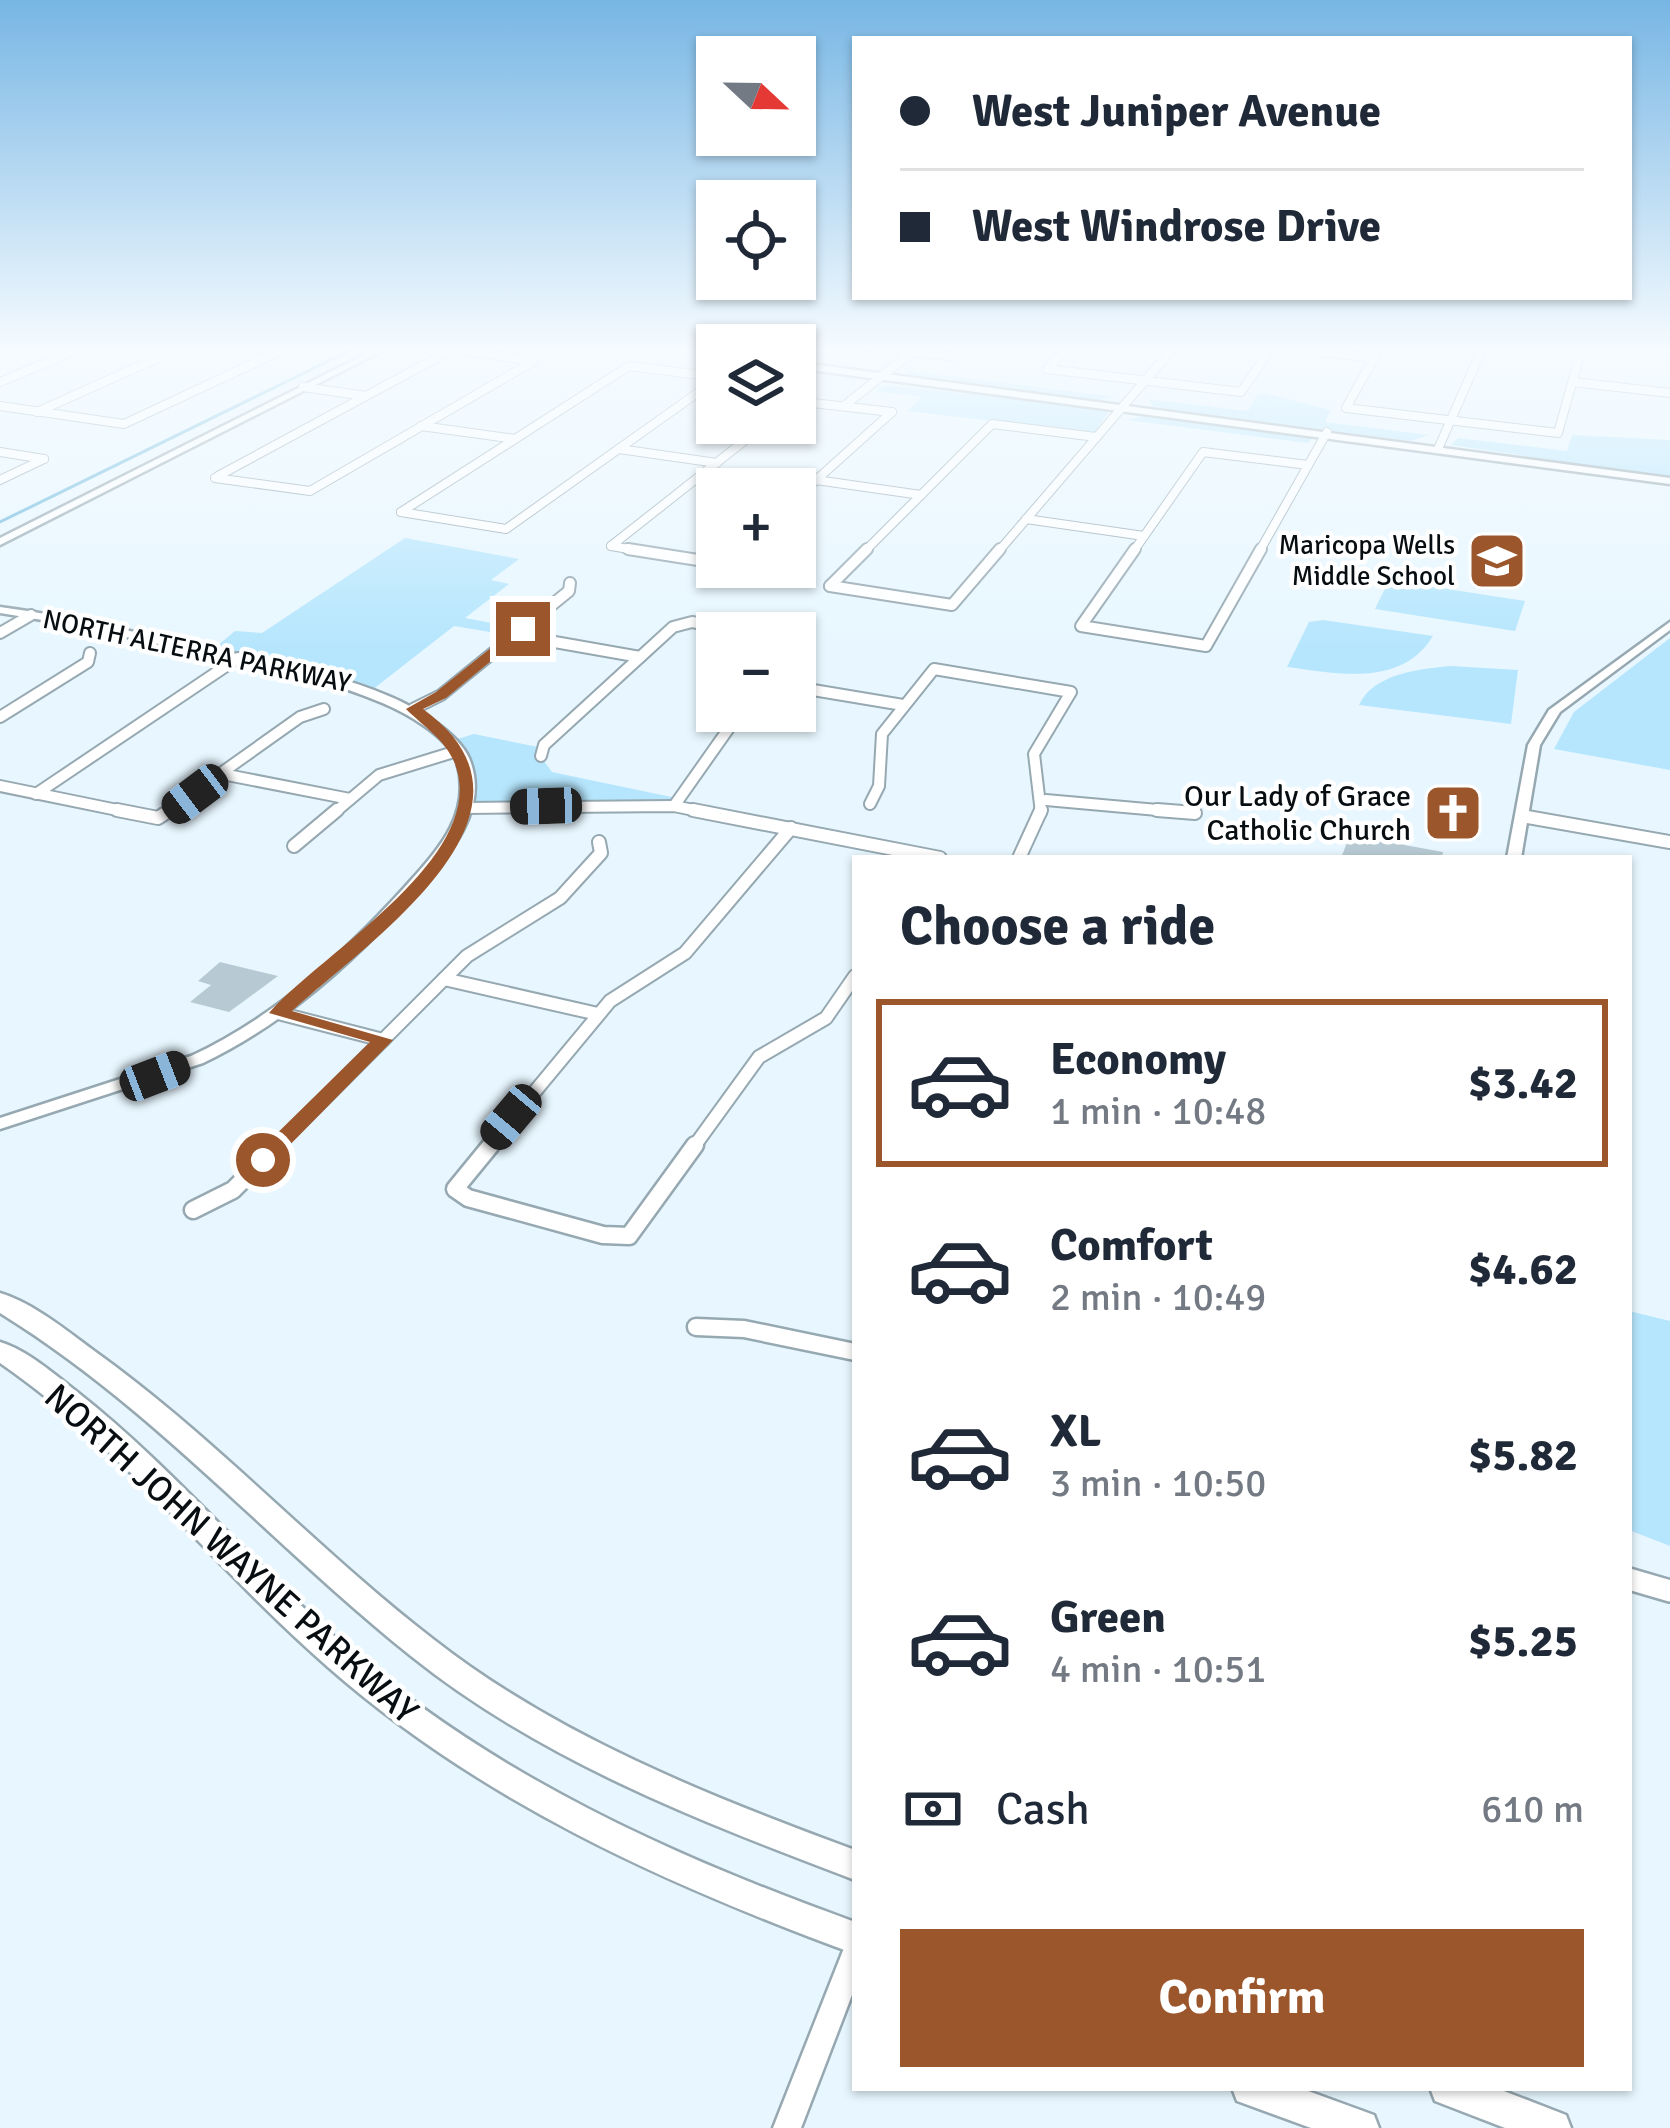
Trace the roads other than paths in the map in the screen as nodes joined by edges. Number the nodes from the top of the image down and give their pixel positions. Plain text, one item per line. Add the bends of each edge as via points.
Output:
1 (189, 446) edge
2 (273, 446) edge
3 (386, 446) edge
4 (504, 446) edge
5 (738, 446) edge
6 (854, 446) edge
7 (970, 446) edge
8 (1088, 446) edge
9 (1319, 446) edge
10 (1420, 446) edge
11 (619, 448) joint
12 (1438, 449) joint
13 (0, 452) edge
14 (717, 463) junction
15 (1308, 465) junction
16 (711, 468) edge
17 (696, 479) edge
18 (0, 480) edge
19 (816, 480) edge
20 (816, 481) edge
21 (1668, 482) edge
22 (117, 484) junction
23 (921, 495) junction
24 (1026, 519) junction
25 (1144, 536) junction
26 (0, 542) edge
27 (0, 553) edge
28 (696, 560) edge
29 (570, 583) dead end
30 (0, 610) edge
31 (31, 615) junction
32 (1669, 624) edge
33 (696, 625) edge
34 (0, 633) edge
35 (515, 635) junction
36 (90, 653) dead end
37 (640, 657) junction
38 (238, 658) junction
39 (816, 690) edge
40 (903, 705) junction
41 (324, 709) dead end
42 (413, 709) junction
43 (1, 715) edge
44 (722, 732) edge
45 (457, 751) junction
46 (541, 757) dead end
47 (222, 774) junction
48 (0, 786) edge
49 (35, 794) junction
50 (350, 799) junction
51 (1046, 800) junction
52 (869, 804) dead end
53 (674, 806) junction
54 (467, 808) junction
55 (1195, 813) dead end
56 (1522, 816) junction
57 (791, 828) junction
58 (599, 842) dead end
59 (1670, 842) edge
60 (294, 846) dead end
61 (923, 855) edge
62 (1021, 855) edge
63 (1515, 855) edge
64 (444, 979) junction
65 (852, 980) edge
66 (278, 1013) junction
67 (598, 1014) junction
68 (383, 1040) junction
69 (0, 1124) edge
70 (193, 1210) dead end
71 (0, 1302) edge
72 (696, 1327) dead end
73 (0, 1351) edge
74 (852, 1351) edge
75 (1632, 1580) edge
76 (1670, 1591) edge
77 (852, 1864) edge
78 (852, 1937) edge
79 (852, 1960) edge
80 (1258, 2091) edge
81 (1456, 2091) edge
82 (787, 2128) edge
83 (1361, 2128) edge
84 (1553, 2128) edge

1 - 22 street
2 - 3 street via 215,478 310,491
4 - 11 street via 401,512 506,529
5 - 14 street
6 - 19 street
7 - 23 street
8 - 24 street
9 - 15 street
10 - 12 street
11 - 14 street
12 - 21 street
13 - 18 street via 44,459
14 - 16 street
15 - 25 street via 1203,452
15 - 25 street via 1206,646 1081,626
17 - 28 street via 611,546
20 - 23 street
22 - 26 street
22 - 27 street
23 - 24 street via 830,586 952,605
24 - 25 street
29 - 35 street
30 - 31 street, NORTH ALTERRA PARKWAY
31 - 34 street
31 - 38 street, NORTH ALTERRA PARKWAY
32 - 56 street via 1555,710 1534,745
33 - 37 street via 681,623
35 - 37 street
35 - 42 street
36 - 43 street via 88,662
37 - 46 street via 544,745
38 - 42 street, NORTH ALTERRA PARKWAY via 356,685
38 - 49 street
39 - 40 street
40 - 51 street via 934,669 1071,692 1034,754
40 - 52 street via 879,734 879,786
41 - 47 street via 300,717
42 - 45 street, NORTH ALTERRA PARKWAY
44 - 53 street via 700,778
45 - 50 street via 400,765
45 - 54 street via 470,788
47 - 49 street via 158,818
47 - 50 street
48 - 49 street
50 - 60 street
51 - 55 street
51 - 62 street
53 - 54 street
53 - 57 street
54 - 66 street via 442,862
56 - 59 street
56 - 63 street
57 - 61 street
57 - 67 street via 685,953
58 - 64 street via 601,853 560,898 490,937
64 - 67 street
64 - 68 street
65 - 67 street via 826,1018 759,1058 628,1236 455,1189
66 - 68 street
66 - 69 street via 199,1060
68 - 70 street via 232,1190
71 - 77 highway, NORTH JOHN WAYNE PARKWAY via 139,1394 376,1609 479,1688 658,1787
72 - 74 street
73 - 78 highway, NORTH JOHN WAYNE PARKWAY via 93,1418 332,1653 436,1738 560,1814
75 - 76 street
79 - 82 street
80 - 83 highway
81 - 84 highway

